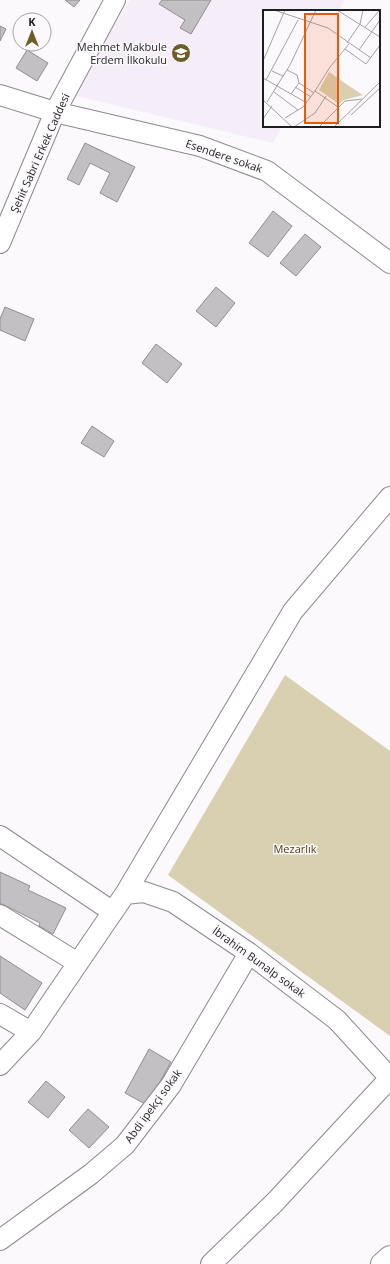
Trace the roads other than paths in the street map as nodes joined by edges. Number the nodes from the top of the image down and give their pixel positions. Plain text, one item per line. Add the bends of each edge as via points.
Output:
1 (115, 0) edge
2 (0, 96) edge
3 (55, 112) junction
4 (0, 243) edge
5 (390, 263) edge
6 (390, 498) edge
7 (0, 836) edge
8 (125, 894) junction
9 (113, 912) junction
10 (0, 915) edge
11 (249, 953) junction
12 (78, 964) junction
13 (0, 1014) edge
14 (31, 1032) junction
15 (0, 1065) edge
16 (390, 1078) edge
17 (0, 1240) edge
18 (390, 1257) edge
19 (211, 1264) edge
20 (382, 1264) edge

1 - 3 street, Şehit Sabri Erkek Caddesi
2 - 3 street, Esendere sokak
3 - 4 street, Şehit Sabri Erkek Caddesi
3 - 5 street, Esendere sokak via 200,146 267,170
6 - 8 street via 293,611
7 - 9 street
8 - 9 street
8 - 11 street, İbrahim Bunalp sokak via 144,892 173,902
9 - 12 street
10 - 12 street
11 - 16 street, İbrahim Bunalp sokak via 337,1020
11 - 17 street, Abdi ipekçi sokak via 171,1084 125,1145
12 - 14 street
13 - 14 street
14 - 15 street
16 - 19 street via 276,1202
18 - 20 highway

